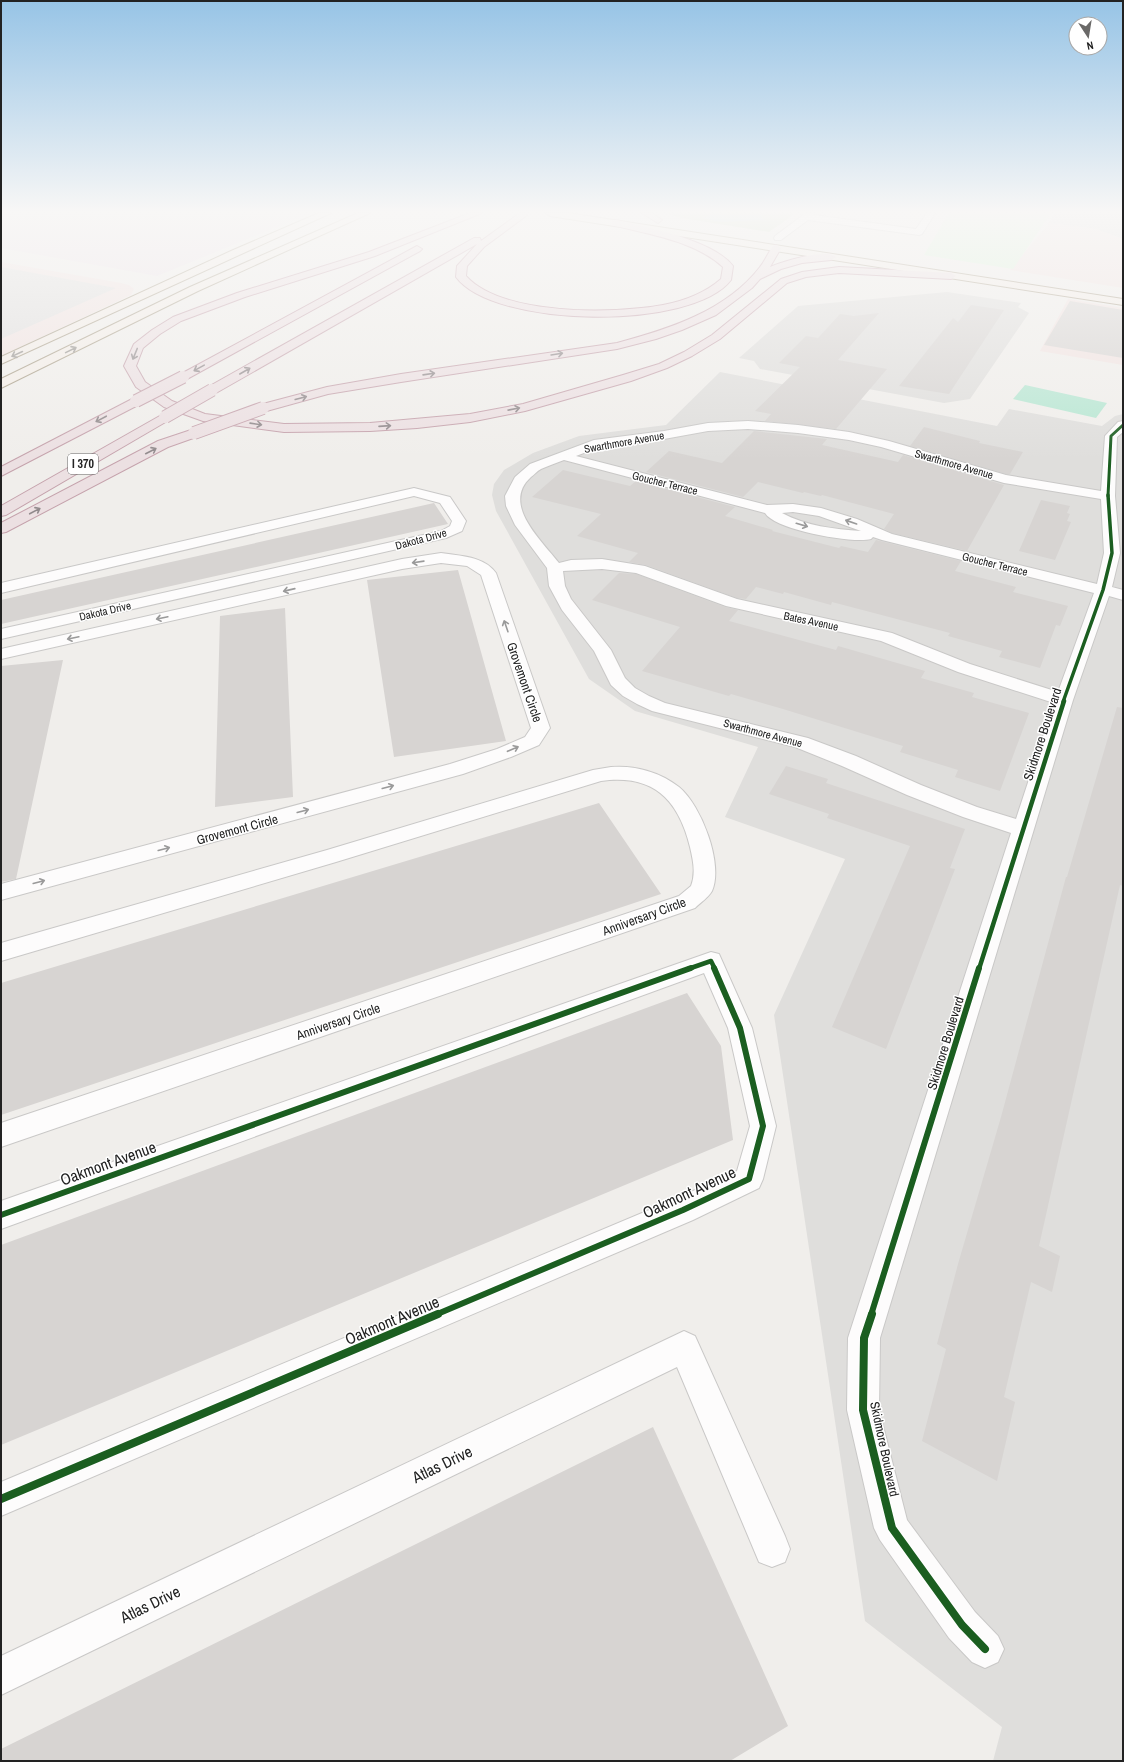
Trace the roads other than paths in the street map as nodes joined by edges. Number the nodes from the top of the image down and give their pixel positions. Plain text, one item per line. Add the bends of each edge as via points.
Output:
1 (141, 295) edge
2 (182, 295) edge
3 (240, 295) edge
4 (332, 295) edge
5 (381, 295) edge
6 (489, 295) edge
7 (702, 295) edge
8 (736, 295) edge
9 (767, 295) edge
10 (1078, 295) edge
11 (1123, 302) edge
12 (1, 361) edge
13 (1, 384) edge
14 (1123, 425) edge
15 (563, 456) junction
16 (1, 472) edge
17 (1108, 496) junction
18 (1, 512) edge
19 (1, 529) edge
20 (555, 568) junction
21 (1, 588) edge
22 (1113, 593) edge
23 (1, 634) edge
24 (1, 654) edge
25 (1064, 700) junction
26 (1023, 829) junction
27 (1, 892) edge
28 (1, 952) edge
29 (1, 1135) edge
30 (1, 1215) edge
31 (1, 1499) edge
32 (772, 1549) dead end
33 (985, 1649) dead end
34 (1, 1676) edge

1 -> 12 main road
13 -> 2 main road
3 -> 9 highway via 177,319 138,346 130,366 140,384 168,404 203,417 284,428 370,427 470,418 525,407 663,366 716,337
4 -> 16 highway, I 370, bridge
18 -> 5 highway, I 370, bridge via 164,416
6 - 7 highway via 529,308 600,314 664,308
19 -> 8 highway, bridge via 163,444 263,408 393,379 617,346 678,328 712,313
10 - 11 main road
14 - 17 street, Skidmore Boulevard via 1111,436
15 - 17 street, Swarthmore Avenue via 594,444 708,427 734,424 798,428 849,436 1004,479
15 - 20 street, Swarthmore Avenue via 535,467 520,480 512,496 513,506 522,525
15 - 22 street, Goucher Terrace via 767,509 788,521 806,527 846,535 887,537
17 - 22 street, Skidmore Boulevard
20 - 25 street, Bates Avenue via 602,564 639,569 732,604 886,637 964,668
20 - 26 street, Swarthmore Avenue via 557,586 570,610 602,650 617,681 643,700 659,707 801,742 965,810
21 - 23 street, Dakota Drive via 414,492 444,500 459,521 457,528 439,536
22 - 25 street, Skidmore Boulevard
27 -> 24 street, Grovemont Circle via 456,769 532,741 541,728 488,574 471,562 441,558 402,564
25 - 26 street, Skidmore Boulevard
26 - 33 street, Skidmore Boulevard via 864,1338 863,1410 892,1528 962,1625
28 - 29 street, Anniversary Circle via 600,775 620,772 644,776 678,798 693,822 705,875 701,890 687,902
30 - 31 street, Oakmont Avenue via 711,961 740,1028 763,1126 749,1179 683,1210
32 - 34 street, Atlas Drive via 684,1347

